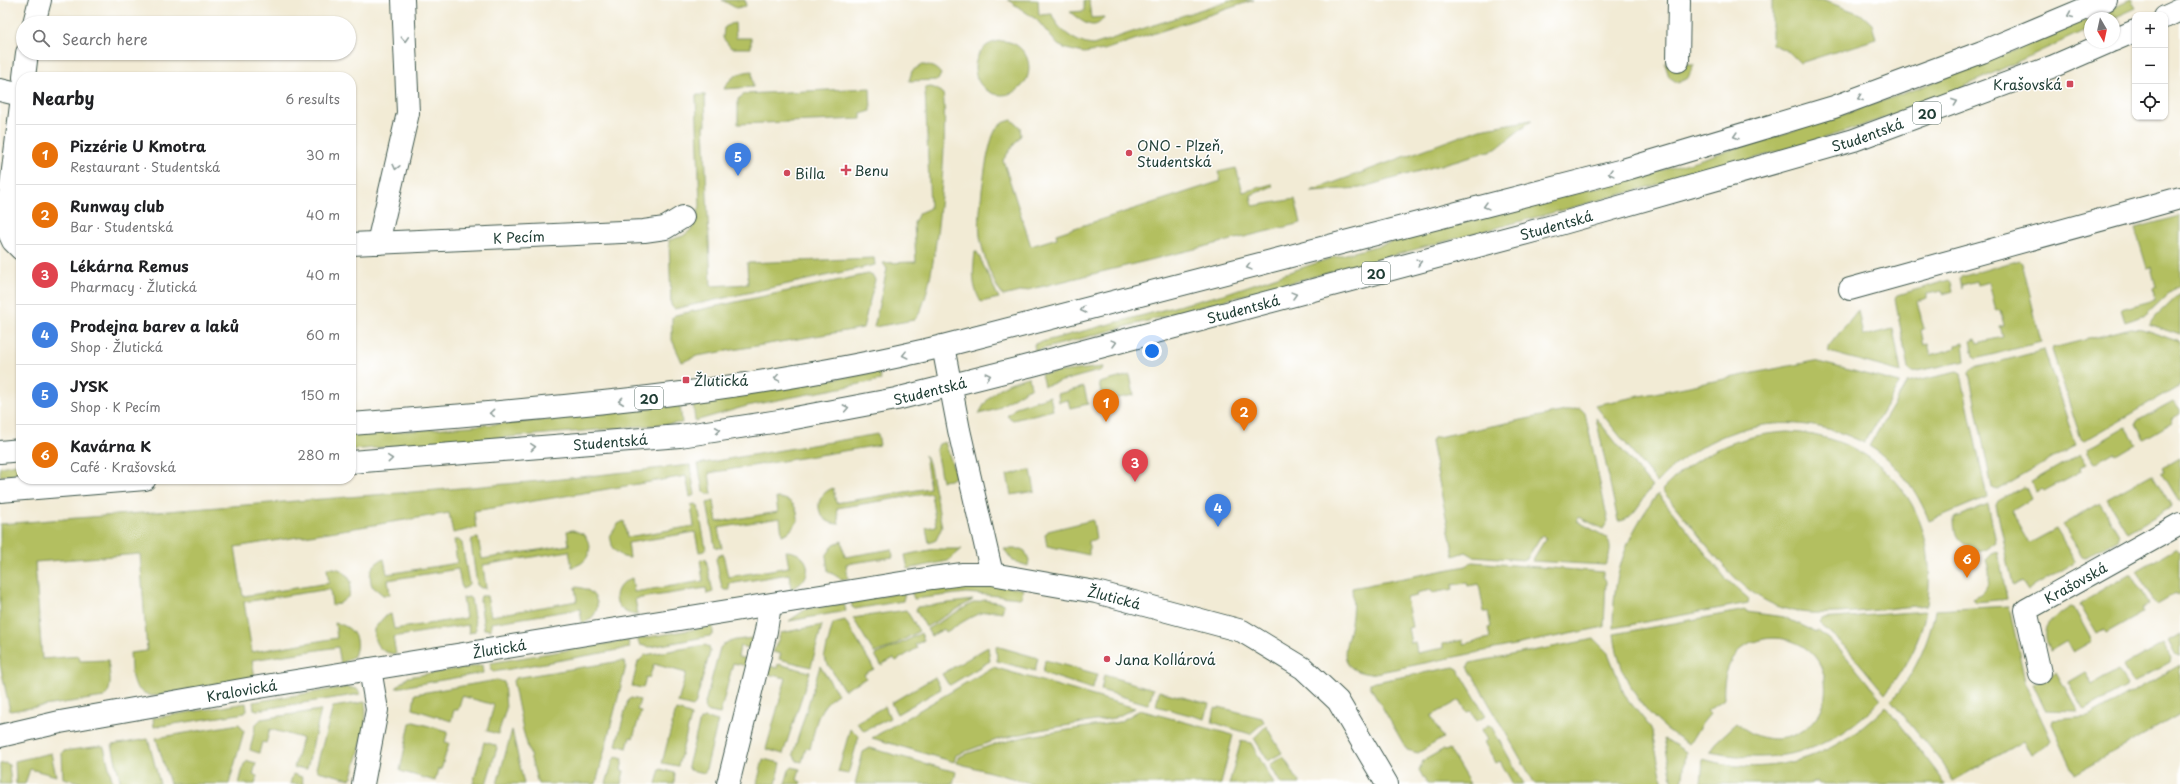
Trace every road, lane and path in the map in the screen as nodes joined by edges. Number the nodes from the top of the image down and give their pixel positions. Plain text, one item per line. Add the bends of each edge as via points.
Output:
1 (40, 0) edge
2 (403, 0) edge
3 (1679, 0) edge
4 (2106, 0) edge
5 (2180, 10) edge
6 (36, 16) edge
7 (2168, 16) edge
8 (2132, 32) edge
9 (2120, 37) edge
10 (2095, 48) edge
11 (26, 60) edge
12 (1678, 61) dead end
13 (25, 72) edge
14 (0, 90) edge
15 (16, 94) edge
16 (16, 145) edge
17 (2180, 198) edge
18 (683, 217) dead end
19 (378, 243) junction
20 (16, 244) edge
21 (356, 244) edge
22 (1850, 290) dead end
23 (943, 346) junction
24 (950, 386) junction
25 (356, 424) edge
26 (16, 450) edge
27 (0, 452) edge
28 (356, 462) edge
29 (85, 484) edge
30 (0, 491) edge
31 (2180, 524) edge
32 (992, 574) junction
33 (770, 604) junction
34 (370, 669) junction
35 (2040, 673) dead end
36 (0, 736) edge
37 (363, 784) edge
38 (728, 784) edge
39 (1387, 784) edge

1 - 6 main road
2 -> 19 main road via 408,113
3 - 12 main road
4 -> 23 main road, 20 via 1975,54 1834,107 1630,168
5 - 7 main road
8 - 9 main road
24 -> 10 main road, Studentská / 20 via 1557,225 1854,140 2054,66
11 - 13 main road
14 - 15 main road
16 - 20 main road via 6,226
17 - 22 main road
18 - 19 main road, K Pecím via 665,228 644,231
19 - 21 main road, K Pecím
23 - 24 main road
23 -> 25 main road, 20 via 874,362 659,397 570,407
28 -> 24 main road, Studentská / 20 via 680,436 779,421
24 - 32 main road
26 - 27 main road
29 - 30 main road
31 - 35 main road, Krašovská via 2026,610
32 - 33 main road, Žlutická via 948,576
32 - 39 main road, Žlutická via 1096,592 1242,631 1303,668 1338,701
33 - 34 main road, Žlutická
33 - 38 main road via 766,631
34 - 36 main road, Kralovická via 60,722
34 - 37 main road via 377,710

